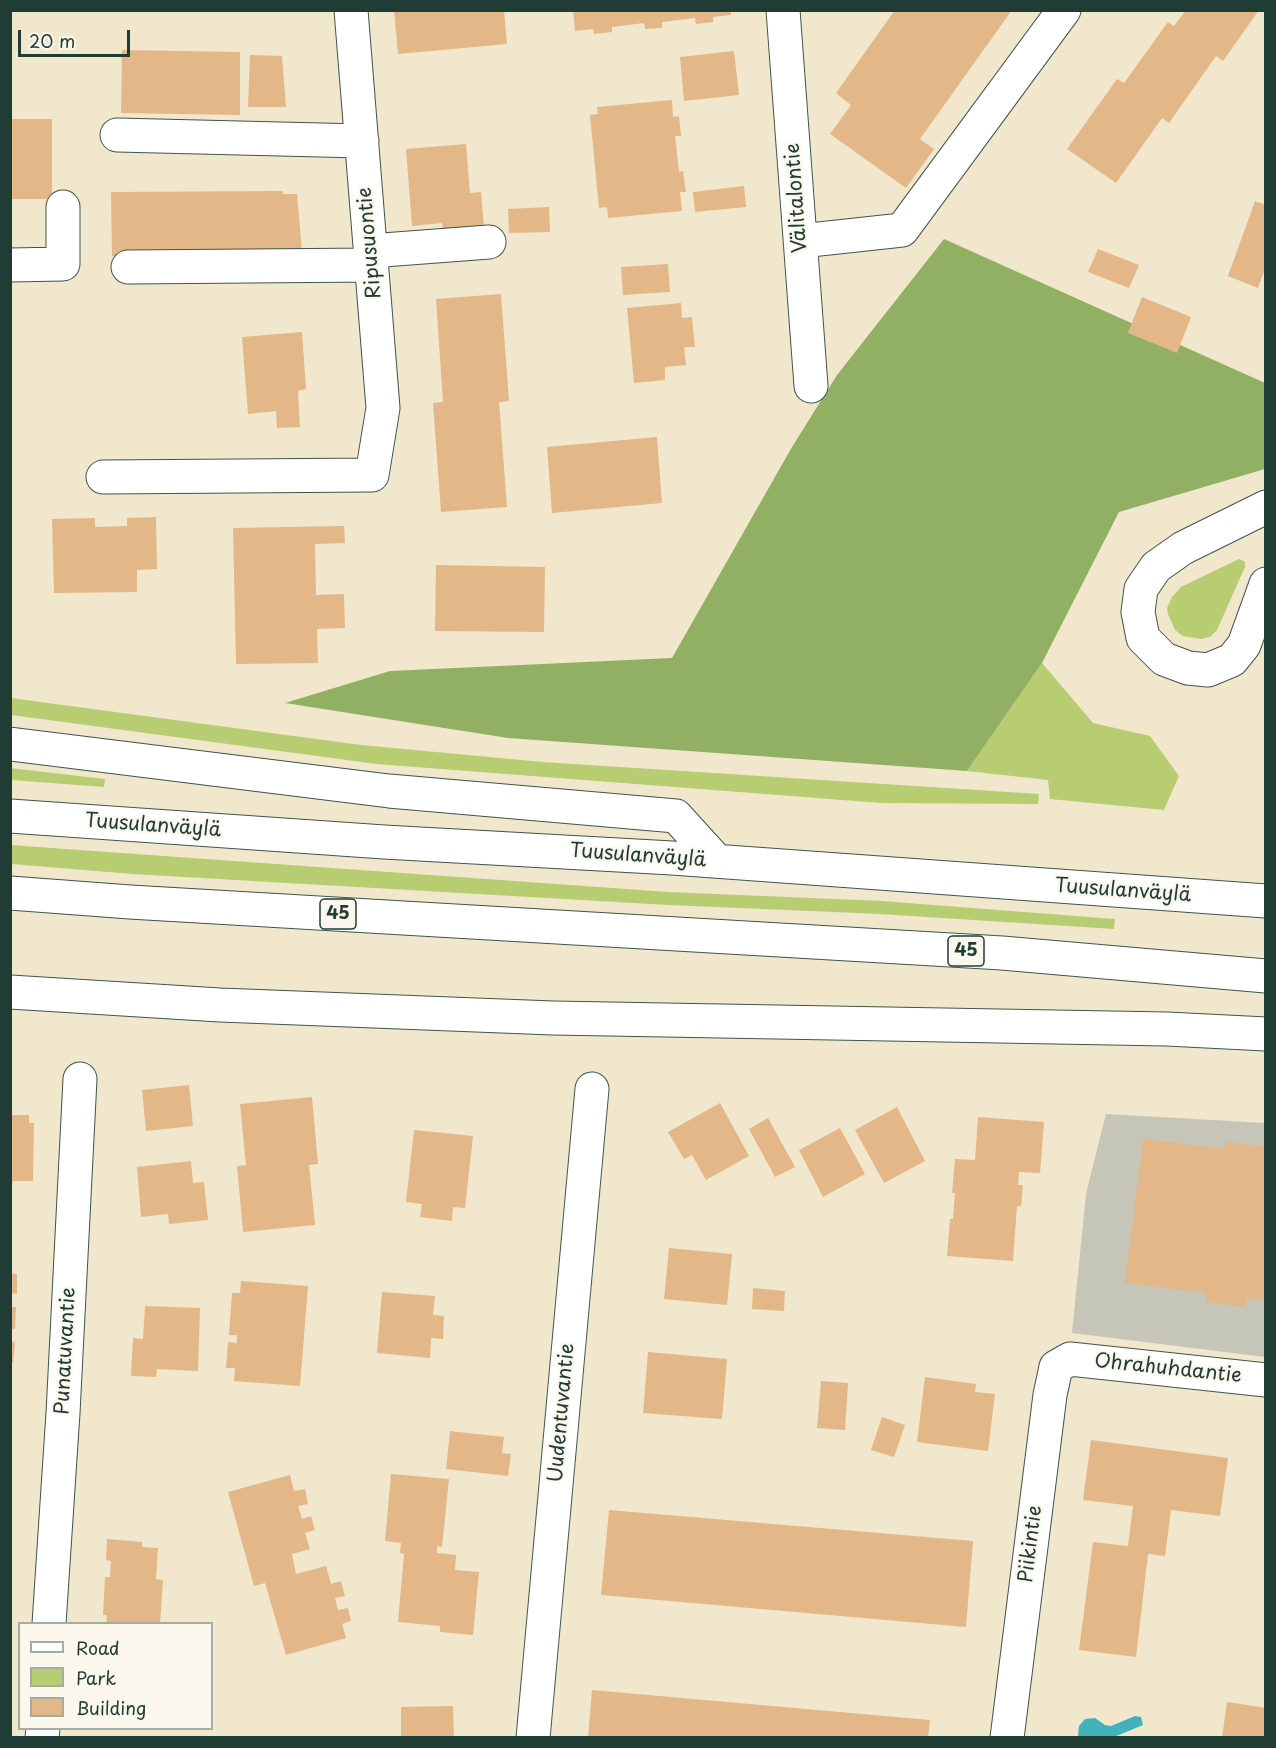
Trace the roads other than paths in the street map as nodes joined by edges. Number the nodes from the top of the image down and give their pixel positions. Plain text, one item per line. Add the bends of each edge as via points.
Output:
1 (351, 10) edge
2 (783, 10) edge
3 (1064, 10) edge
4 (117, 135) dead end
5 (362, 141) junction
6 (63, 207) dead end
7 (801, 241) junction
8 (489, 242) dead end
9 (371, 258) junction
10 (10, 265) edge
11 (128, 267) dead end
12 (811, 386) dead end
13 (103, 477) dead end
14 (1266, 507) edge
15 (1266, 584) edge
16 (10, 744) edge
17 (10, 816) edge
18 (717, 861) junction
19 (10, 893) edge
20 (1266, 901) edge
21 (1266, 976) edge
22 (10, 993) edge
23 (1266, 1034) edge
24 (80, 1079) dead end
25 (592, 1089) dead end
26 (1070, 1359) joint
27 (1266, 1380) edge
28 (49, 1622) edge
29 (533, 1737) edge
30 (1007, 1737) edge

1 - 5 main road, Ripusuontie
2 - 7 main road, Välitalontie
3 - 7 main road via 902,230
4 - 5 main road
5 - 9 main road, Ripusuontie
6 - 10 main road via 63,264
7 - 12 main road, Välitalontie
8 - 9 main road
9 - 11 main road
9 - 13 main road, Ripusuontie via 383,408 372,475
14 - 15 main road via 1183,548 1156,567 1141,589 1138,612 1143,638 1164,659 1188,668 1208,670 1232,660 1244,645
16 - 18 main road via 389,791 676,816
17 - 18 main road, Tuusulanväylä
18 - 20 main road, Tuusulanväylä
19 - 21 main road, 45 via 1002,953
22 - 23 main road via 553,1018
24 - 28 main road, Punatuvantie
25 - 29 main road, Uudentuvantie
26 - 27 main road, Ohrahuhdantie
26 - 30 main road, Piikintie via 1056,1367 1050,1395

